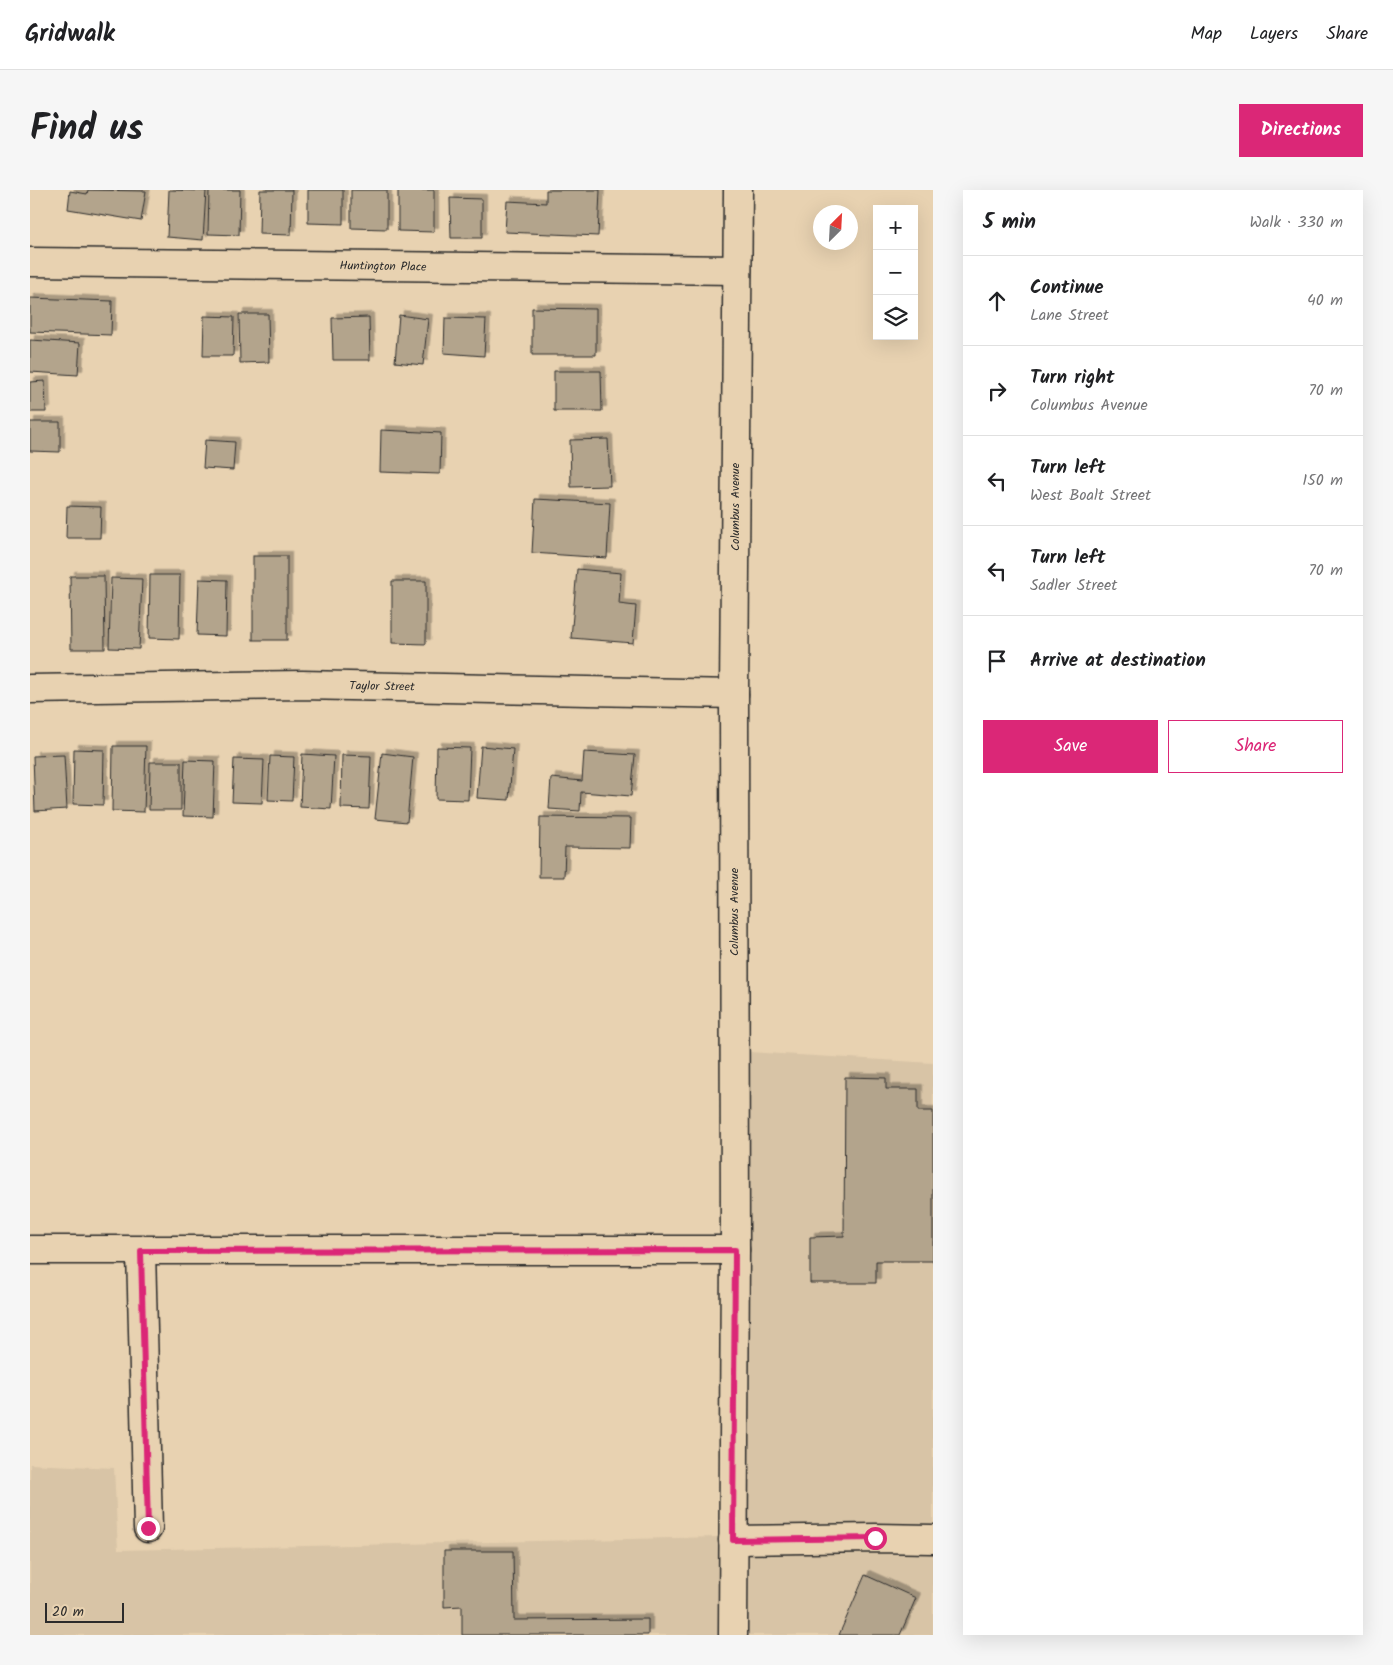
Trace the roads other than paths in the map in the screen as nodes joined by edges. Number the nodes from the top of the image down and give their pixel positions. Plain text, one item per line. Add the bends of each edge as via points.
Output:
1 (738, 190) edge
2 (30, 262) edge
3 (737, 270) junction
4 (30, 689) edge
5 (734, 694) junction
6 (30, 1250) edge
7 (735, 1250) junction
8 (141, 1251) junction
9 (148, 1528) dead end
10 (933, 1539) edge
11 (733, 1540) junction
12 (733, 1635) edge

1 - 3 street, Columbus Avenue
2 - 3 street, Huntington Place
3 - 5 street, Columbus Avenue
4 - 5 street, Taylor Street via 302,684
5 - 7 street, Columbus Avenue
6 - 8 street
7 - 8 street
7 - 11 street, Columbus Avenue
8 - 9 street
10 - 11 street
11 - 12 street, Columbus Avenue

